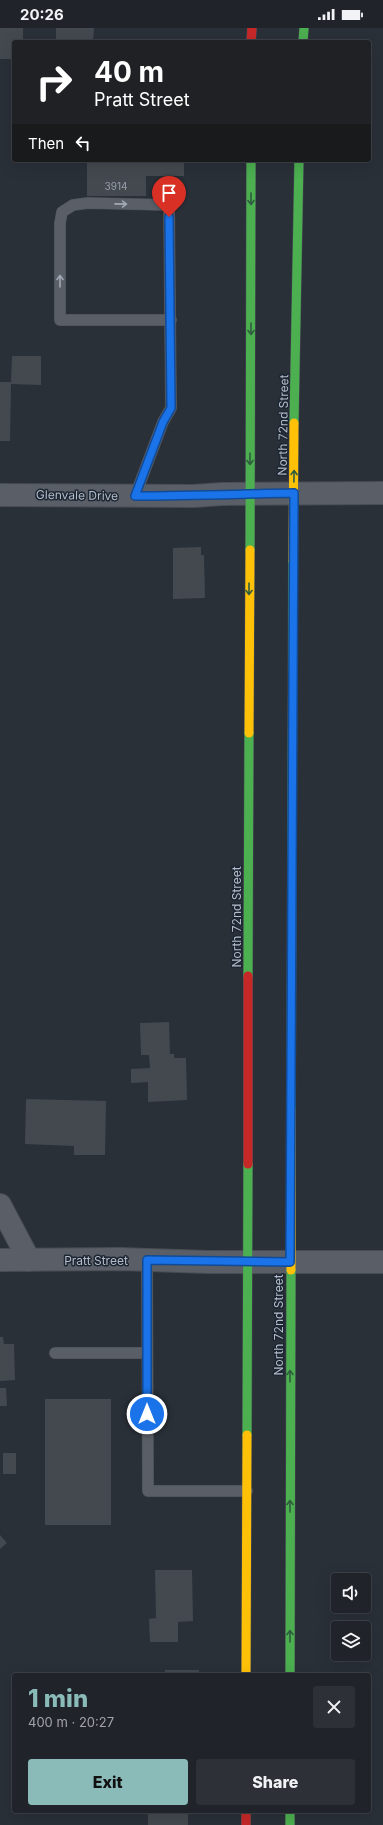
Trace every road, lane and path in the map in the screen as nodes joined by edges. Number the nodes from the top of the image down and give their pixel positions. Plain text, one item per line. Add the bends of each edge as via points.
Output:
1 (252, 28) edge
2 (304, 28) edge
3 (251, 40) edge
4 (303, 40) edge
5 (251, 162) edge
6 (299, 162) edge
7 (171, 320) junction
8 (294, 493) junction
9 (383, 493) edge
10 (250, 494) junction
11 (0, 495) edge
12 (135, 496) junction
13 (0, 1205) edge
14 (0, 1260) edge
15 (29, 1260) junction
16 (147, 1260) junction
17 (248, 1262) junction
18 (290, 1262) junction
19 (383, 1262) edge
20 (55, 1353) dead end
21 (147, 1353) junction
22 (247, 1491) junction
23 (246, 1673) edge
24 (290, 1673) edge
25 (246, 1813) edge
26 (290, 1813) edge
27 (246, 1825) edge
28 (290, 1825) edge

1 - 3 main road
2 - 4 main road
5 -> 10 main road, North 72nd Street
8 -> 6 main road, North 72nd Street
7 -> 7 lane via 60,320 62,212 73,205 88,204 169,205
7 - 12 lane via 171,408 163,422
8 - 9 street, Glenvale Drive
8 - 10 street, Glenvale Drive
8 - 18 main road, North 72nd Street
10 - 12 street, Glenvale Drive
10 -> 17 main road, North 72nd Street
11 - 12 street, Glenvale Drive
13 - 15 street
14 - 15 street, Pratt Street
15 - 16 street, Pratt Street
16 - 17 street, Pratt Street
16 - 21 lane
17 - 18 street, Pratt Street
17 - 22 main road, North 72nd Street
18 - 19 street, Pratt Street
24 -> 18 main road, North 72nd Street
20 - 21 lane
21 - 22 lane via 148,1491
22 - 23 main road, North 72nd Street
25 - 27 main road
26 - 28 main road

